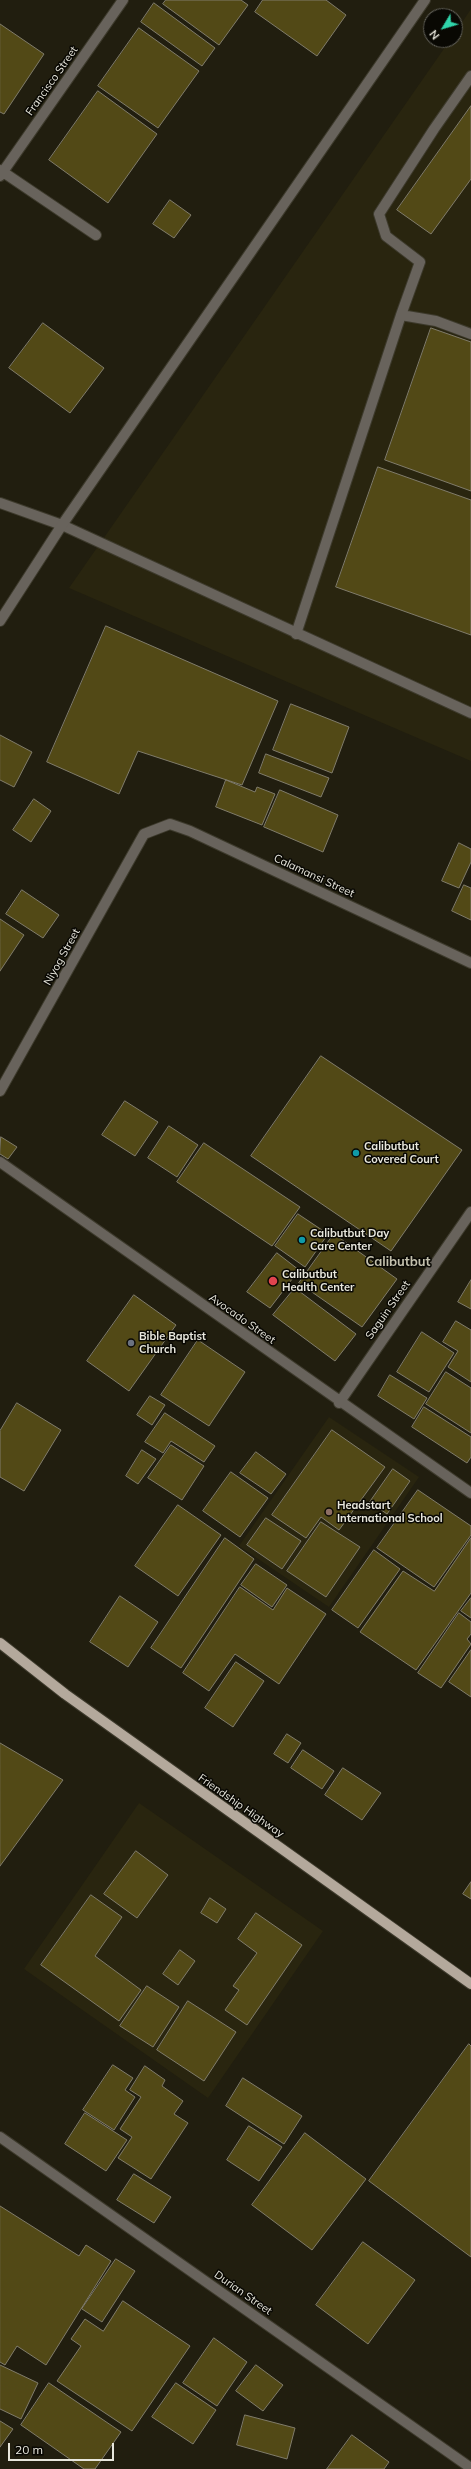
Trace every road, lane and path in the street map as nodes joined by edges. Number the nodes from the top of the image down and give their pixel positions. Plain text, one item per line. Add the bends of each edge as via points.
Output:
1 (123, 0) edge
2 (425, 0) edge
3 (471, 76) edge
4 (1, 173) edge
5 (96, 235) dead end
6 (401, 315) junction
7 (471, 334) edge
8 (0, 503) edge
9 (62, 525) junction
10 (0, 621) edge
11 (296, 634) junction
12 (471, 712) edge
13 (144, 834) joint
14 (471, 963) edge
15 (0, 1091) edge
16 (0, 1162) edge
17 (471, 1212) edge
18 (339, 1403) junction
19 (471, 1493) edge
20 (0, 1643) edge
21 (471, 1984) edge
22 (1, 2138) edge
23 (471, 2468) edge

1 - 4 street, Francisco Street
2 - 9 street
3 - 6 street via 379,214 386,236 420,262
4 - 5 street
6 - 7 street via 436,321
6 - 11 street
8 - 9 street
9 - 10 street
9 - 11 street
11 - 12 street
13 - 14 street, Calamansi Street via 170,824 190,831
13 - 15 street, Niyog Street
16 - 18 street, Avocado Street
17 - 18 street, Saguin Street
18 - 19 street, Avocado Street
20 - 21 main road, Friendship Highway via 65,1694
22 - 23 street, Durian Street

